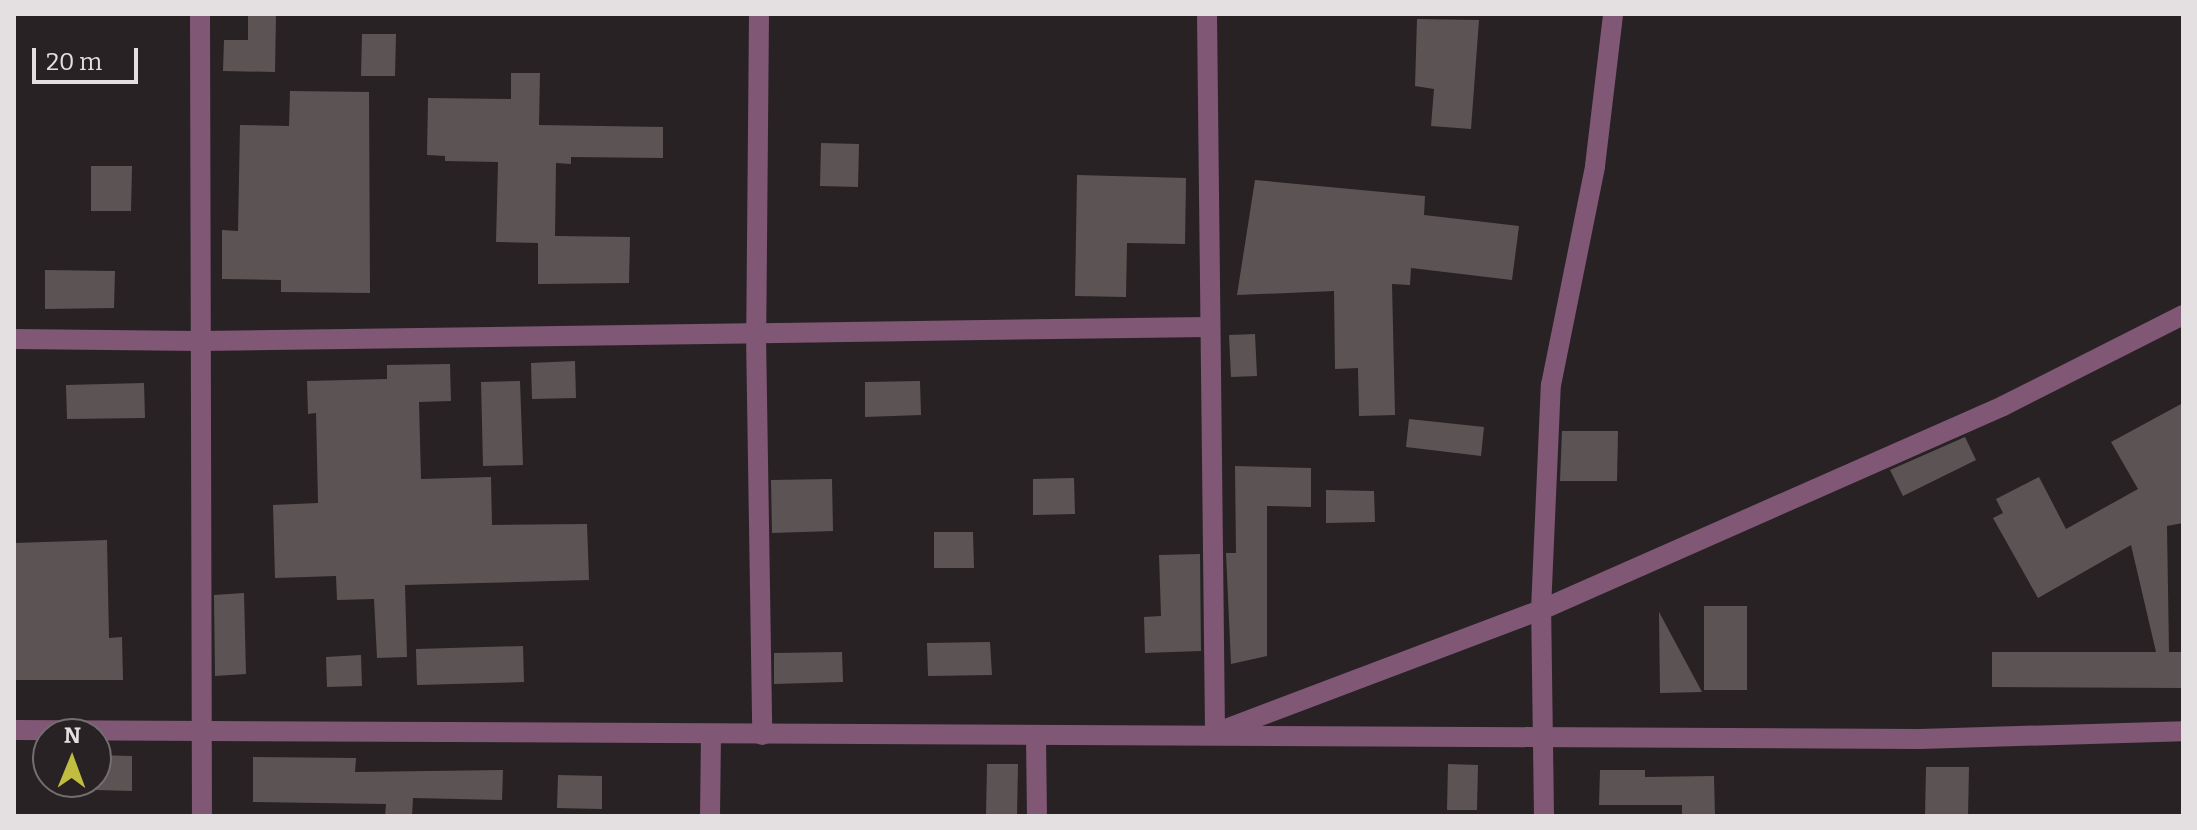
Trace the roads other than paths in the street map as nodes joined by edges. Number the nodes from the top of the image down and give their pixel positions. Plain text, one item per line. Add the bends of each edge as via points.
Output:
1 (200, 14) edge
2 (759, 14) edge
3 (1207, 14) edge
4 (1613, 14) edge
5 (2183, 315) edge
6 (1207, 327) junction
7 (756, 334) junction
8 (14, 339) edge
9 (200, 341) junction
10 (1541, 610) junction
11 (203, 728) junction
12 (14, 730) edge
13 (2183, 731) edge
14 (1215, 733) junction
15 (711, 734) junction
16 (762, 735) junction
17 (1036, 737) junction
18 (1544, 738) junction
19 (202, 816) edge
20 (710, 816) edge
21 (1037, 816) edge
22 (1544, 816) edge

1 - 9 street
2 - 7 street
3 - 6 street
4 - 10 street via 1595,166 1551,385
5 - 10 street via 2003,406
6 - 7 street
6 - 14 street
7 - 9 street
7 - 16 street
8 - 9 street
9 - 11 street
10 - 14 street
10 - 18 street
11 - 12 street
11 - 15 street
11 - 19 street
13 - 18 street via 1920,739
14 - 17 street
14 - 18 street
15 - 16 street
15 - 20 street
16 - 17 street
17 - 21 street
18 - 22 street

